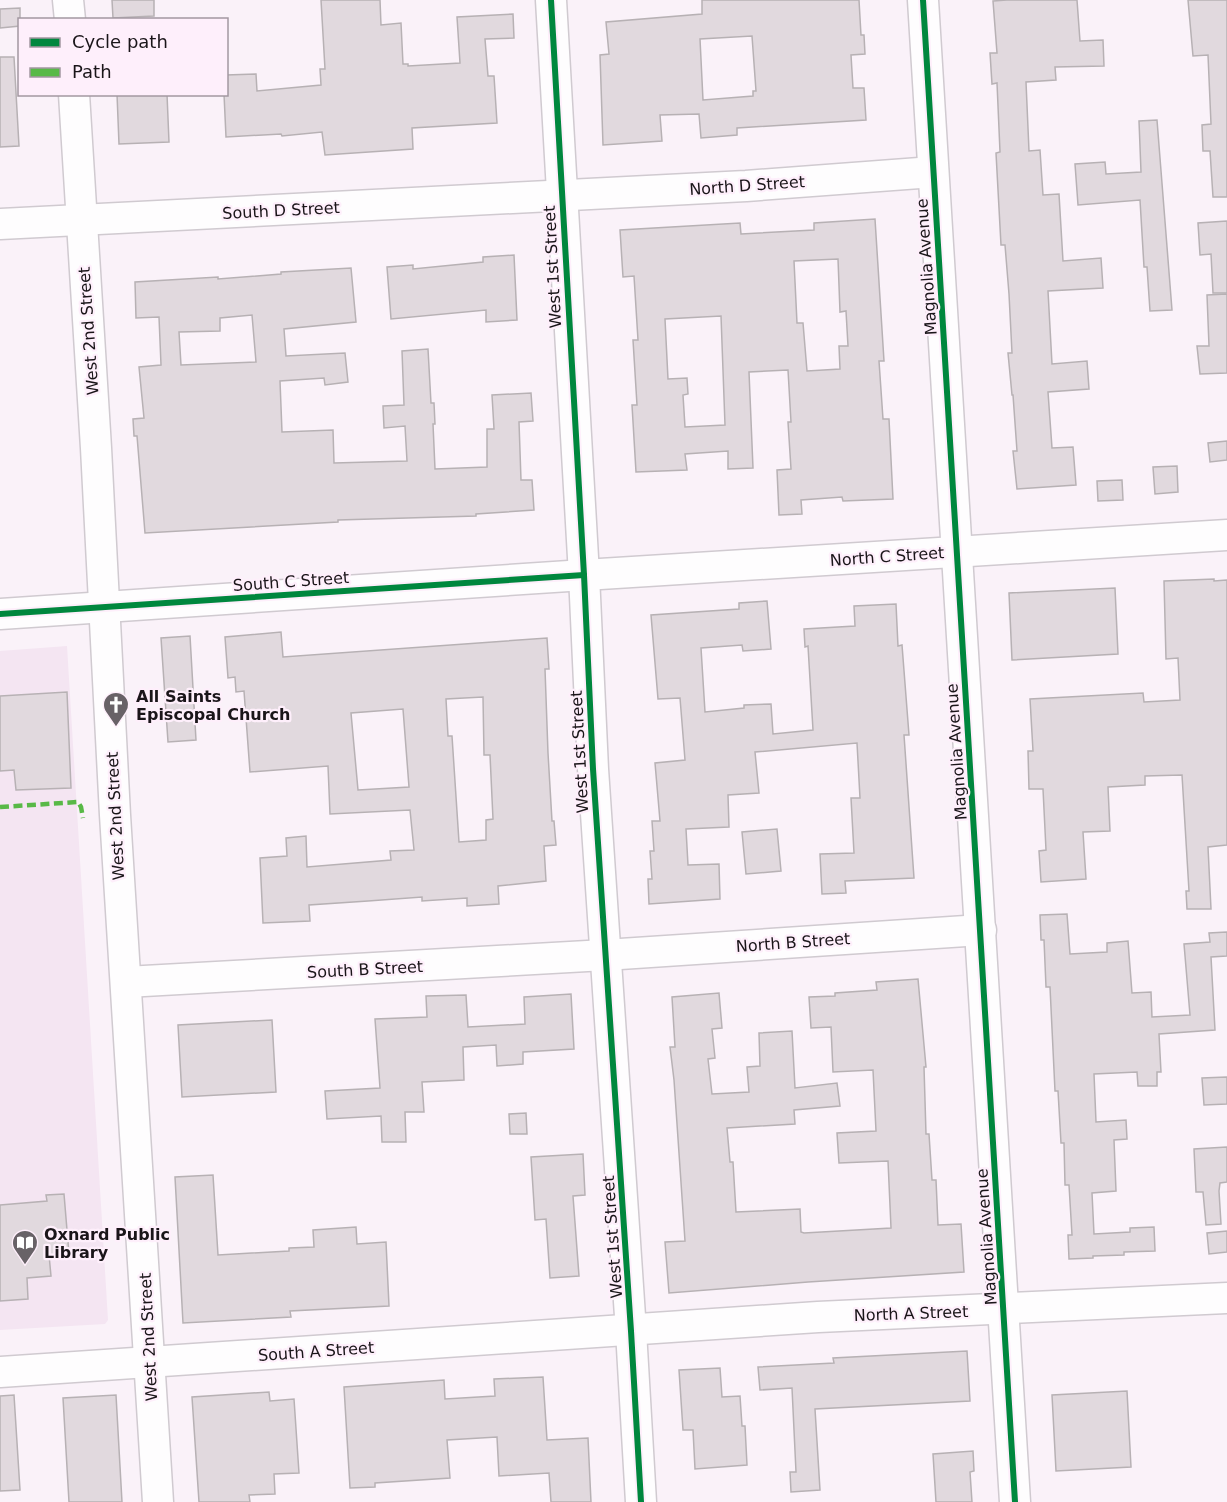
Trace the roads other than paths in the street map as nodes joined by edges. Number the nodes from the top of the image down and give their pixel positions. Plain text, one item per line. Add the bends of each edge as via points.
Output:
1 (68, 0) edge
2 (551, 0) edge
3 (923, 0) edge
4 (70, 18) edge
5 (74, 96) edge
6 (933, 172) junction
7 (561, 195) junction
8 (81, 220) junction
9 (0, 224) edge
10 (1227, 535) edge
11 (957, 552) junction
12 (584, 575) junction
13 (104, 607) junction
14 (0, 614) edge
15 (981, 930) junction
16 (605, 955) junction
17 (126, 982) junction
18 (1227, 1298) edge
19 (1005, 1309) junction
20 (632, 1331) junction
21 (149, 1362) junction
22 (0, 1372) edge
23 (158, 1502) edge
24 (641, 1502) edge
25 (1015, 1502) edge

1 - 4 street
2 - 7 street, West 1st Street
3 - 6 street, Magnolia Avenue
5 - 8 street, West 2nd Street
6 - 7 street, North D Street
6 - 11 street, Magnolia Avenue
7 - 8 street, South D Street
7 - 12 street, West 1st Street
8 - 9 street, South D Street
8 - 13 street, West 2nd Street
10 - 11 street, North C Street
11 - 12 street, North C Street
11 - 15 street, Magnolia Avenue
12 - 13 street, South C Street
12 - 16 street, West 1st Street
13 - 14 street, South C Street
13 - 17 street, West 2nd Street
15 - 16 street, North B Street
15 - 19 street, Magnolia Avenue
16 - 17 street, South B Street
16 - 20 street, West 1st Street
17 - 21 street, West 2nd Street
18 - 19 street, North A Street
19 - 20 street, North A Street via 818,1317
19 - 25 street, Magnolia Avenue
20 - 21 street, South A Street
20 - 24 street, West 1st Street
21 - 22 street, South A Street
21 - 23 street, West 2nd Street

